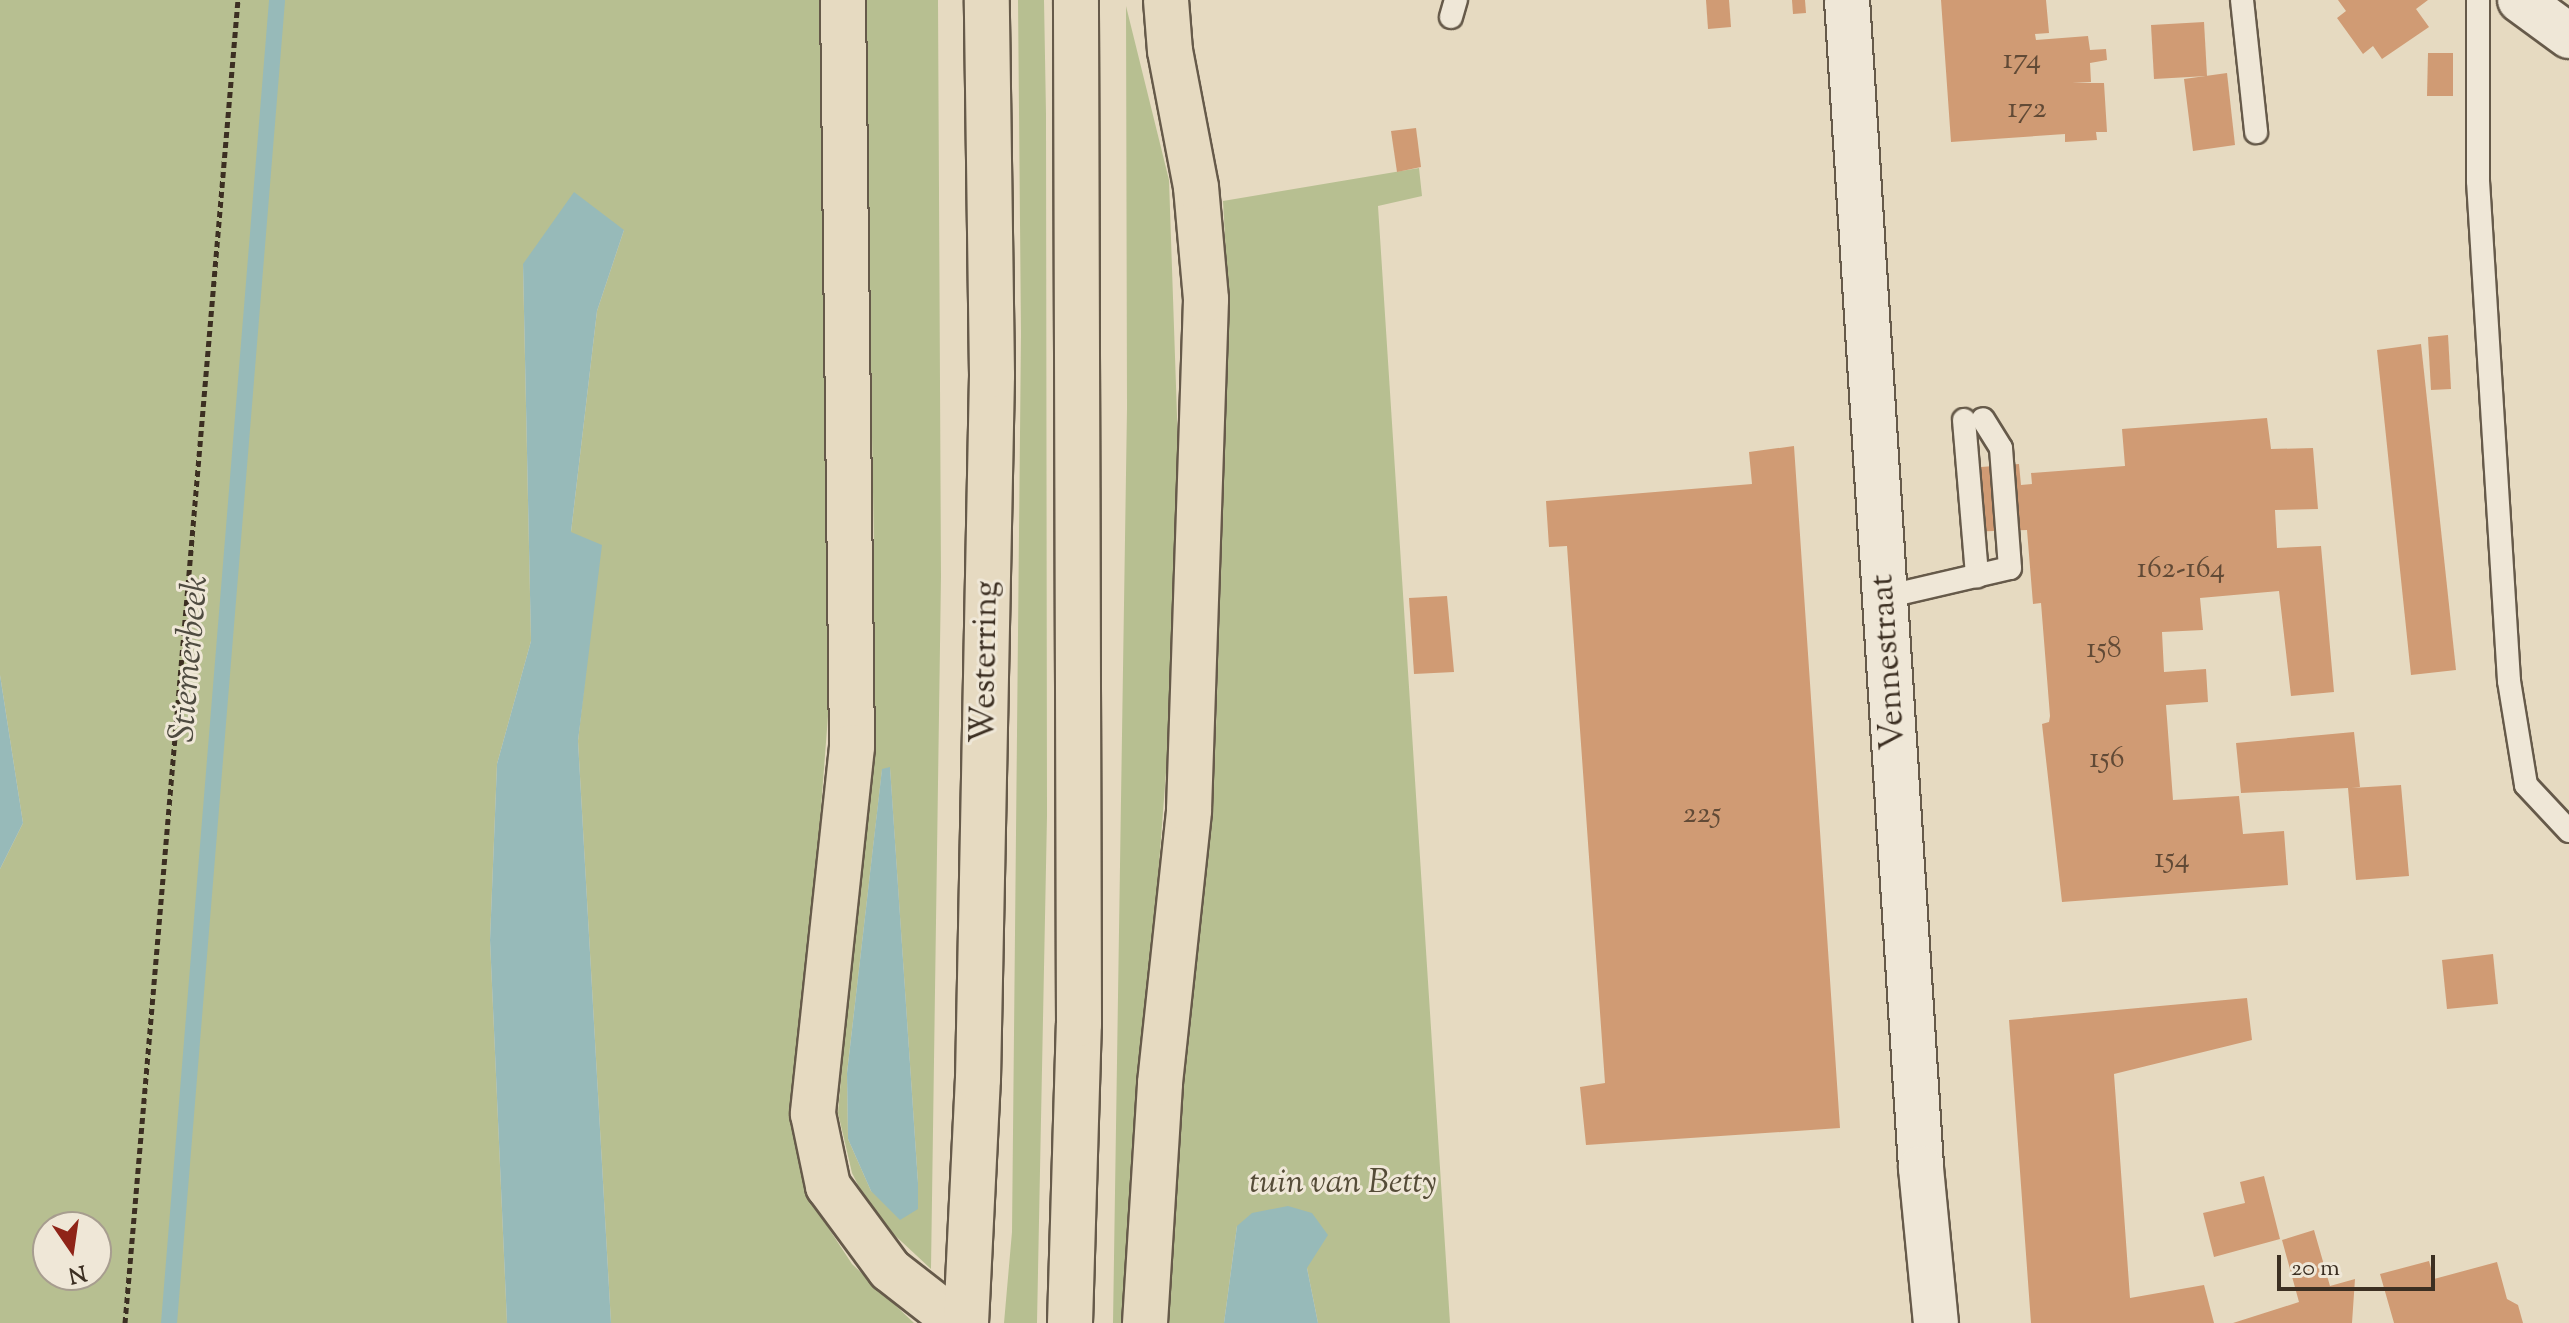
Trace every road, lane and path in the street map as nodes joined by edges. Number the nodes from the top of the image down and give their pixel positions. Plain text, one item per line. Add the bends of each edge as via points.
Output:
1 (238, 0) edge
2 (843, 0) edge
3 (987, 0) edge
4 (1076, 0) edge
5 (1166, 0) edge
6 (1847, 0) edge
7 (2242, 0) edge
8 (2478, 0) edge
9 (2520, 0) edge
10 (2569, 36) edge
11 (2256, 132) dead end
12 (1977, 576) junction
13 (1885, 597) junction
14 (2569, 831) edge
15 (125, 1323) edge
16 (958, 1323) edge
17 (966, 1323) edge
18 (1070, 1323) edge
19 (1145, 1323) edge
20 (1936, 1323) edge

1 - 15 path
2 - 16 highway via 852,747 813,1114 828,1186 890,1270
3 - 17 highway, Westerring via 992,375 980,960
4 - 18 highway via 1079,957
5 - 19 highway via 1170,51 1196,187 1206,299 1189,810 1160,1083
6 - 13 street, Vennestraat
7 - 11 lane
8 - 14 lane via 2478,181 2509,681 2526,785
9 - 10 street
12 - 12 lane via 2010,568 2001,448 1973,420
12 - 13 lane
13 - 20 street, Vennestraat via 1921,1168

